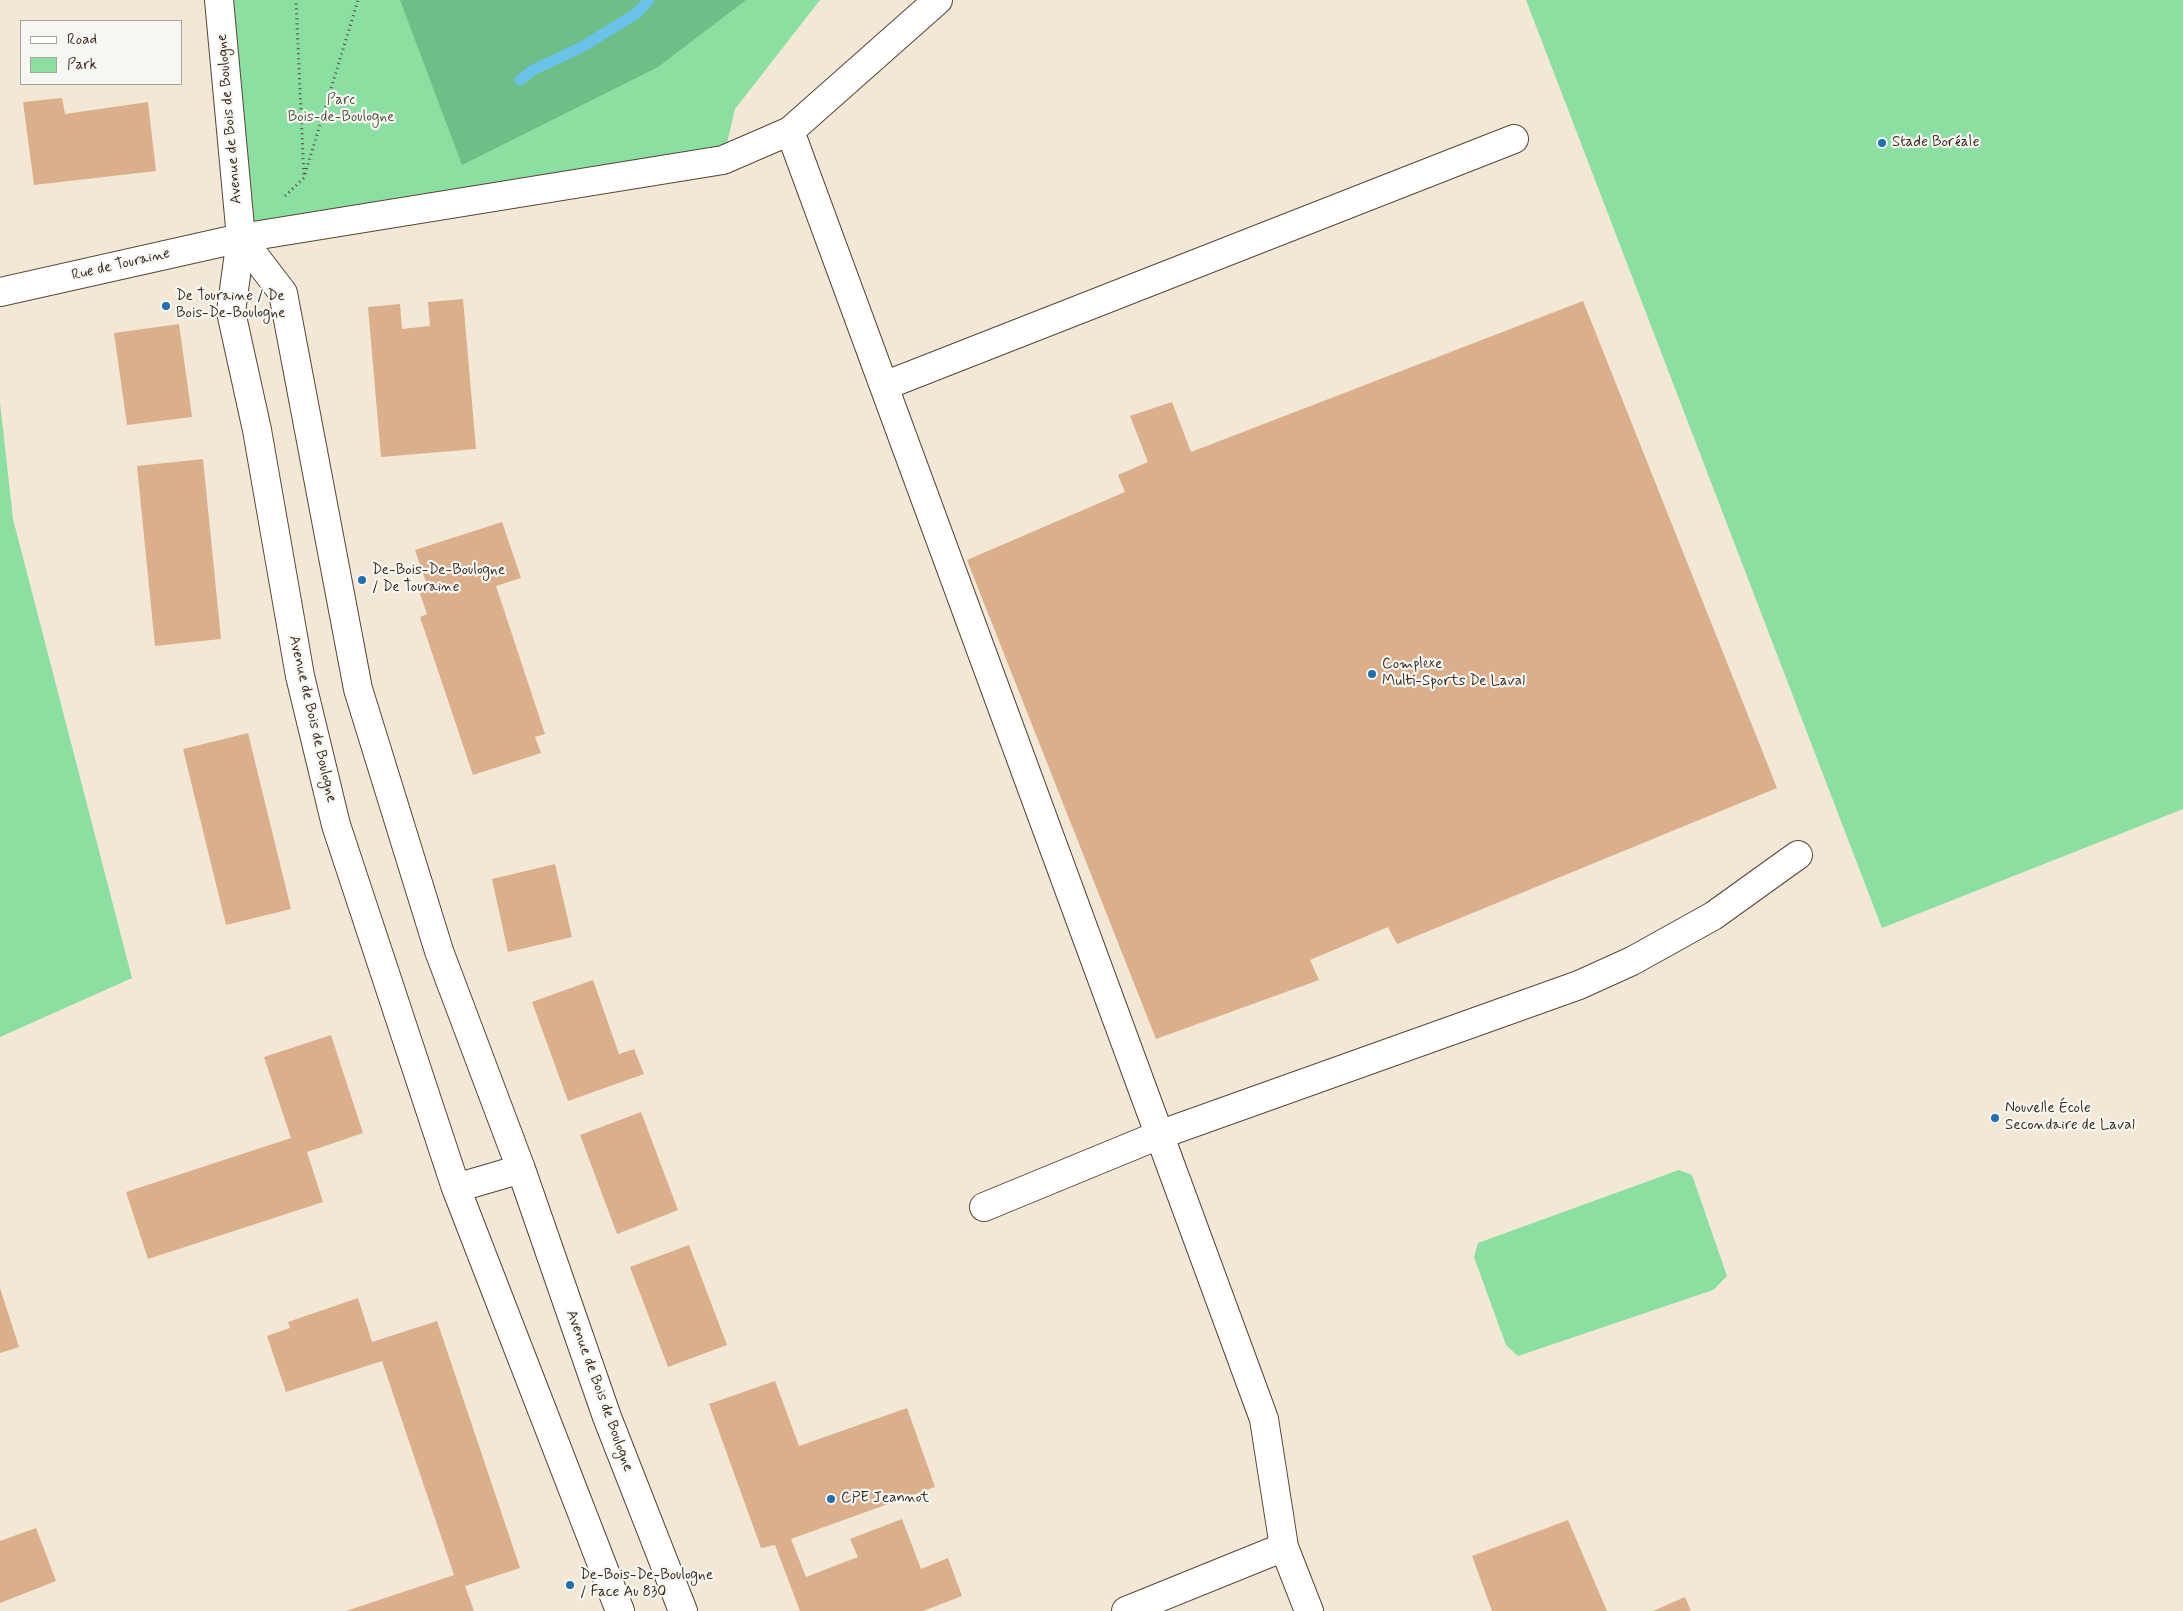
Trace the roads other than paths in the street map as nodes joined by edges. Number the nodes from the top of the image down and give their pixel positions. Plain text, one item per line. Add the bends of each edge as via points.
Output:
1 (219, 0) edge
2 (938, 0) edge
3 (790, 131) junction
4 (1514, 139) dead end
5 (241, 238) junction
6 (0, 292) edge
7 (884, 386) junction
8 (1798, 855) dead end
9 (1159, 1135) junction
10 (521, 1169) junction
11 (456, 1188) junction
12 (984, 1207) dead end
13 (1284, 1547) junction
14 (620, 1611) edge
15 (683, 1611) edge
16 (1126, 1611) edge
17 (1309, 1611) edge

1 - 5 street, Avenue de Bois de Boulogne
2 - 3 street, Rue de Touraine
3 - 5 street, Rue de Touraine via 722,160
3 - 7 street
4 - 7 street
5 - 6 street, Rue de Touraine
5 - 10 street, Avenue de Bois de Boulogne via 283,293 358,689 439,951
5 - 11 street, Avenue de Bois de Boulogne via 232,312 257,430 300,676 336,825
7 - 9 street
8 - 9 street via 1713,916 1632,961 1579,985
9 - 12 street
9 - 13 street via 1264,1419
10 - 11 street
10 - 15 street, Avenue de Bois de Boulogne via 607,1417
11 - 14 street, Avenue de Bois de Boulogne
13 - 16 street
13 - 17 street

